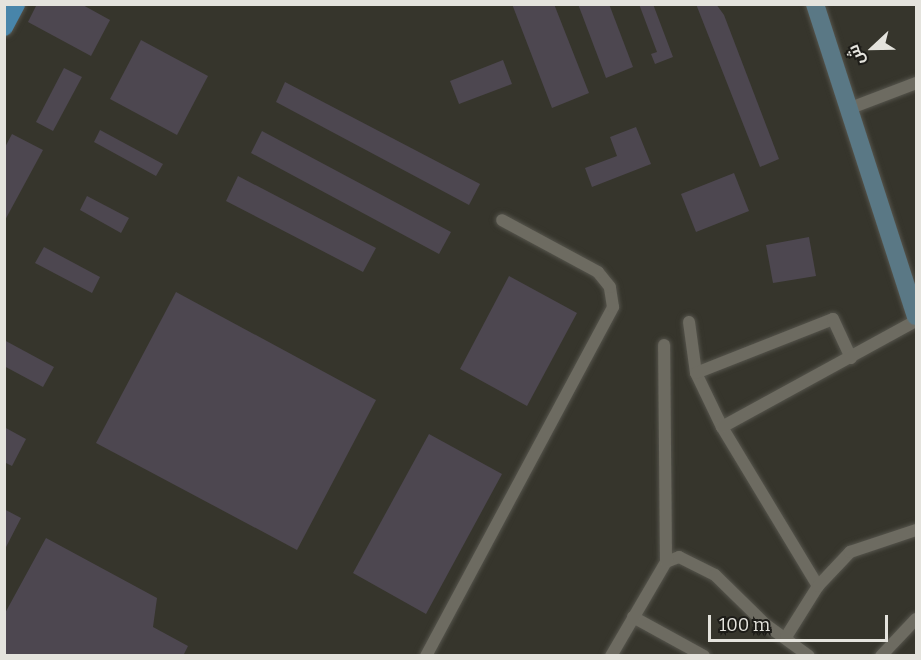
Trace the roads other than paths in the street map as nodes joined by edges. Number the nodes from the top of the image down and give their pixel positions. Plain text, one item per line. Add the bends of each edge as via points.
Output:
1 (16, 4) edge
2 (815, 4) edge
3 (4, 27) edge
4 (916, 83) edge
5 (849, 109) junction
6 (502, 220) dead end
7 (916, 315) edge
8 (916, 321) edge
9 (689, 322) dead end
10 (664, 345) dead end
11 (851, 358) junction
12 (696, 373) junction
13 (722, 427) junction
14 (916, 530) edge
15 (666, 562) junction
16 (818, 586) junction
17 (633, 617) junction
18 (916, 619) edge
19 (786, 637) junction
20 (426, 656) edge
21 (611, 656) edge
22 (704, 656) edge
23 (809, 656) edge
24 (881, 656) edge

1 - 3 main road
2 - 5 main road
4 - 5 street
5 - 7 main road
6 - 20 street via 598,273 610,287 613,307
8 - 11 street
9 - 12 street
10 - 15 street
11 - 12 street via 833,319
11 - 13 street
12 - 13 street
13 - 16 street
14 - 16 street via 861,545
15 - 17 street
15 - 19 street via 679,556 715,575 765,624
16 - 19 street
17 - 21 street
17 - 22 street
18 - 24 street
19 - 23 street

